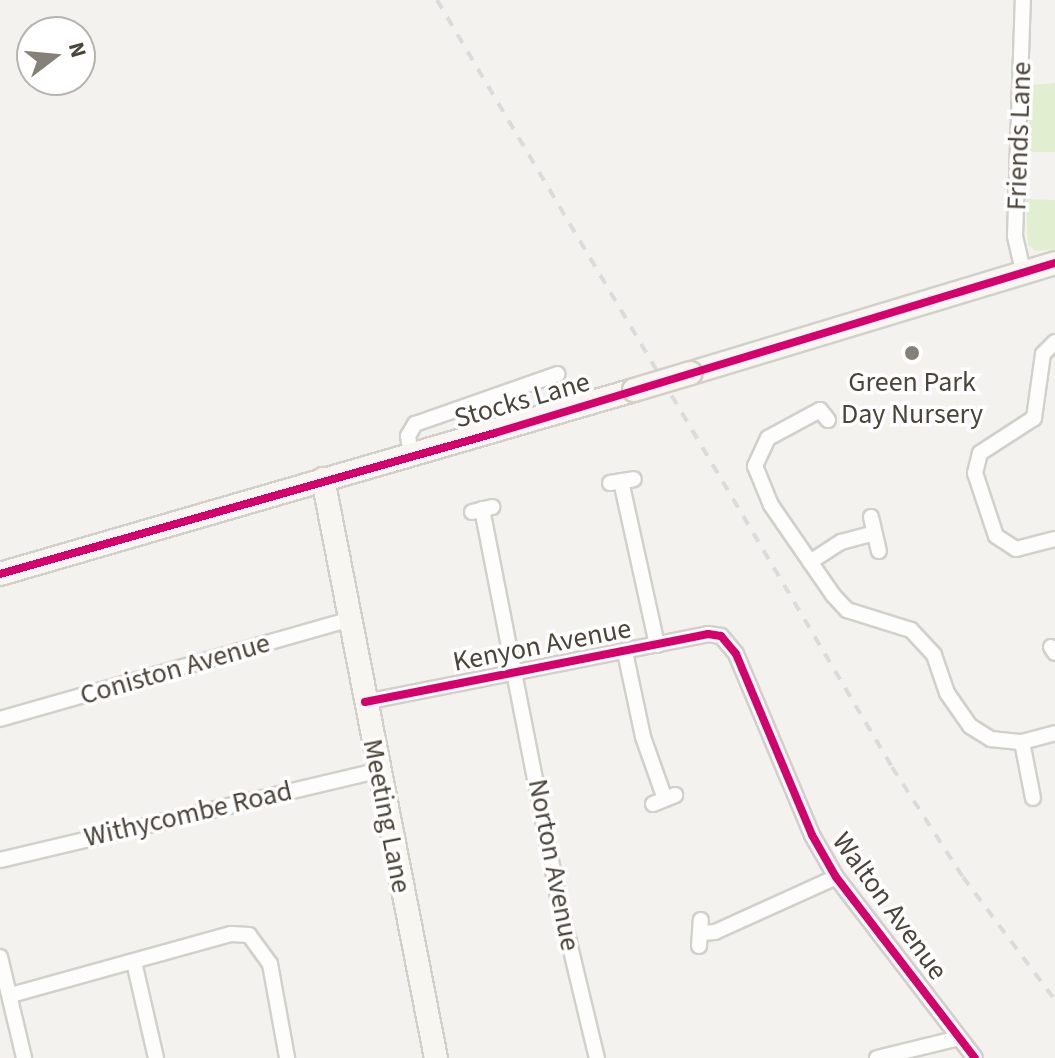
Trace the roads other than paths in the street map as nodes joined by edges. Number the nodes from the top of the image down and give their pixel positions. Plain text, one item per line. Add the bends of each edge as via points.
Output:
1 (1023, 0) edge
2 (1055, 263) edge
3 (1023, 271) junction
4 (1055, 342) edge
5 (560, 369) dead end
6 (828, 420) dead end
7 (411, 455) junction
8 (323, 479) junction
9 (622, 481) dead end
10 (482, 509) dead end
11 (871, 517) dead end
12 (874, 533) junction
13 (1055, 539) edge
14 (879, 551) dead end
15 (810, 562) junction
16 (0, 574) edge
17 (350, 619) junction
18 (727, 639) joint
19 (657, 645) junction
20 (625, 652) junction
21 (514, 672) junction
22 (365, 702) junction
23 (0, 719) edge
24 (1055, 733) edge
25 (1022, 742) junction
26 (377, 771) junction
27 (1033, 798) dead end
28 (665, 799) dead end
29 (0, 860) edge
30 (836, 877) junction
31 (700, 933) dead end
32 (0, 957) edge
33 (134, 962) junction
34 (11, 995) junction
35 (959, 1038) junction
36 (24, 1058) edge
37 (156, 1058) edge
38 (287, 1058) edge
39 (436, 1058) edge
40 (597, 1058) edge
41 (877, 1058) edge
42 (975, 1058) edge

1 - 3 street, Friends Lane via 1015,236
2 - 3 street, Stocks Lane
3 - 7 street, Stocks Lane, bridge
4 - 13 street via 1043,354 1034,418 980,453 975,473 996,536 1016,549
5 - 7 street, Stocks Lane via 415,424 408,436
6 - 15 street via 820,410 768,438 755,466 771,505
7 - 8 street, Stocks Lane
8 - 16 street, Stocks Lane
8 - 17 street, Meeting Lane
9 - 19 street
10 - 21 street, Norton Avenue
11 - 12 street
12 - 14 street
12 - 15 street via 841,542
15 - 25 street via 847,610 917,636 934,655 947,693 970,726 991,739
17 - 22 street, Meeting Lane
17 - 23 street, Coniston Avenue
18 - 19 street, Kenyon Avenue via 708,634
18 - 30 street, Walton Avenue via 812,835
19 - 20 street, Kenyon Avenue
20 - 21 street, Kenyon Avenue
20 - 28 street via 643,737
21 - 22 street, Kenyon Avenue
21 - 40 street, Norton Avenue via 557,892
22 - 26 street, Meeting Lane
24 - 25 street
25 - 27 street
26 - 29 street, Withycombe Road
26 - 39 street, Meeting Lane
30 - 31 street via 715,932
30 - 35 street, Walton Avenue
32 - 34 street
33 - 34 street
33 - 37 street
33 - 38 street via 231,934 249,935 270,964
34 - 36 street
35 - 41 street
35 - 42 street, Walton Avenue

